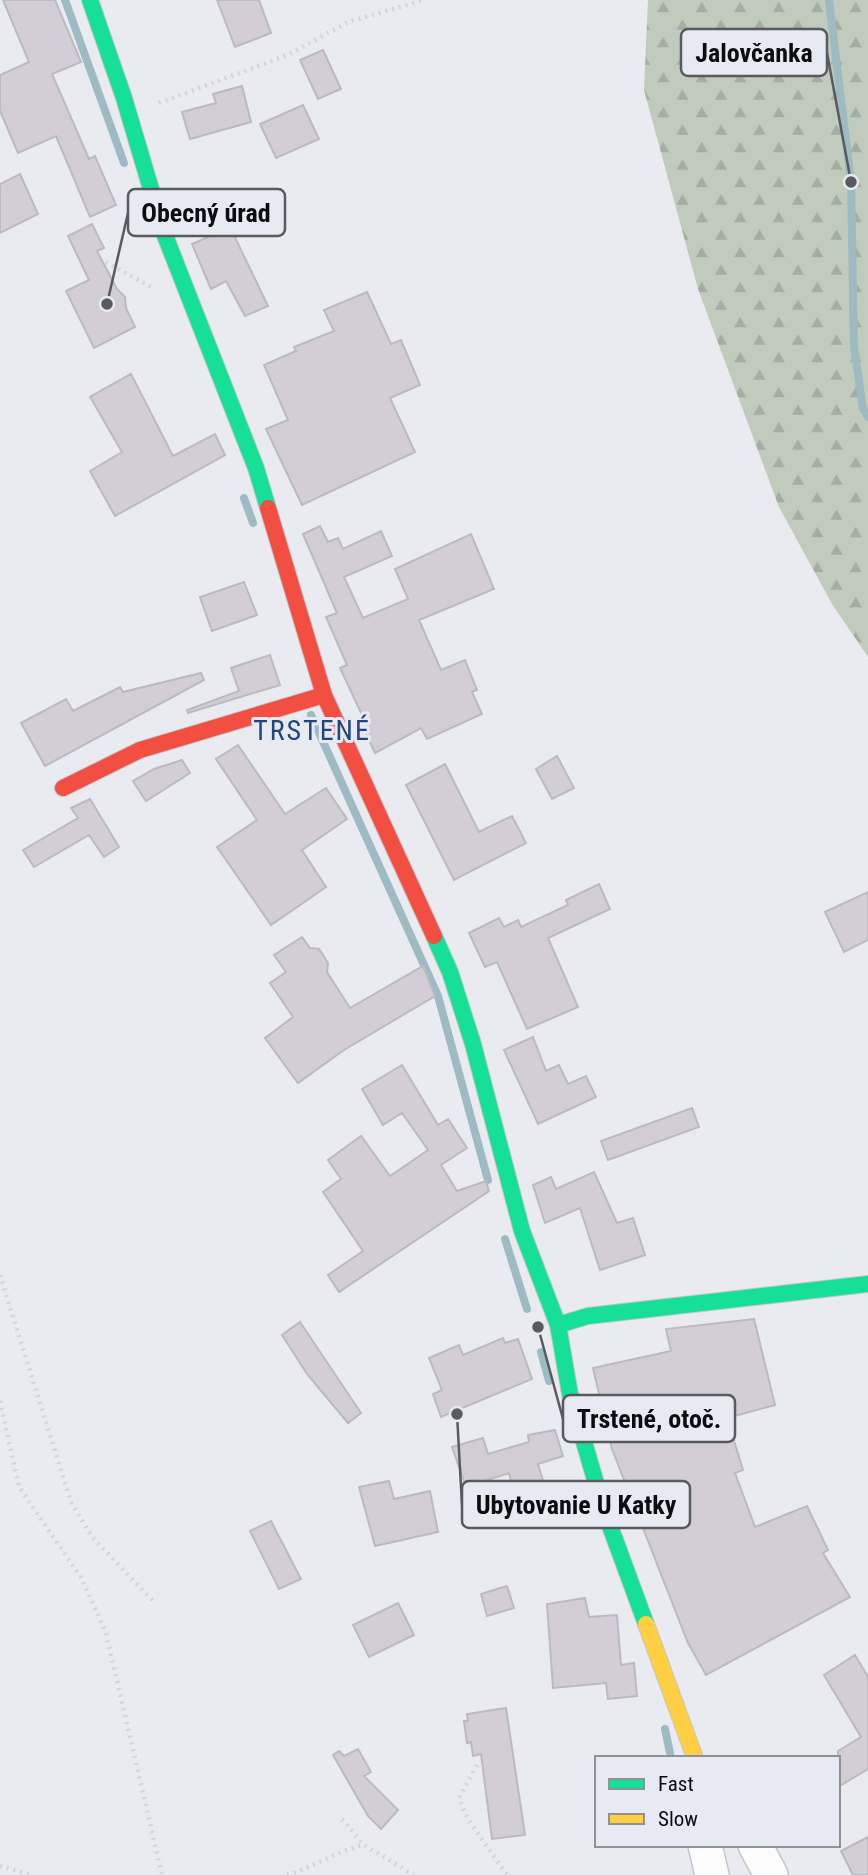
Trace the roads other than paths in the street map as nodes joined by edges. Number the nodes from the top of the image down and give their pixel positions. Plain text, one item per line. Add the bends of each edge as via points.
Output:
1 (90, 0) edge
2 (324, 695) junction
3 (63, 788) dead end
4 (868, 1284) edge
5 (558, 1325) junction
6 (694, 1756) edge
7 (705, 1847) edge
8 (756, 1847) edge
9 (712, 1875) edge
10 (771, 1875) edge

1 - 2 street via 164,233 256,468
2 - 3 street via 140,750
2 - 5 street via 450,972 522,1231
4 - 5 street via 588,1316
5 - 6 street via 570,1394 603,1507
7 - 9 street
8 - 10 street

